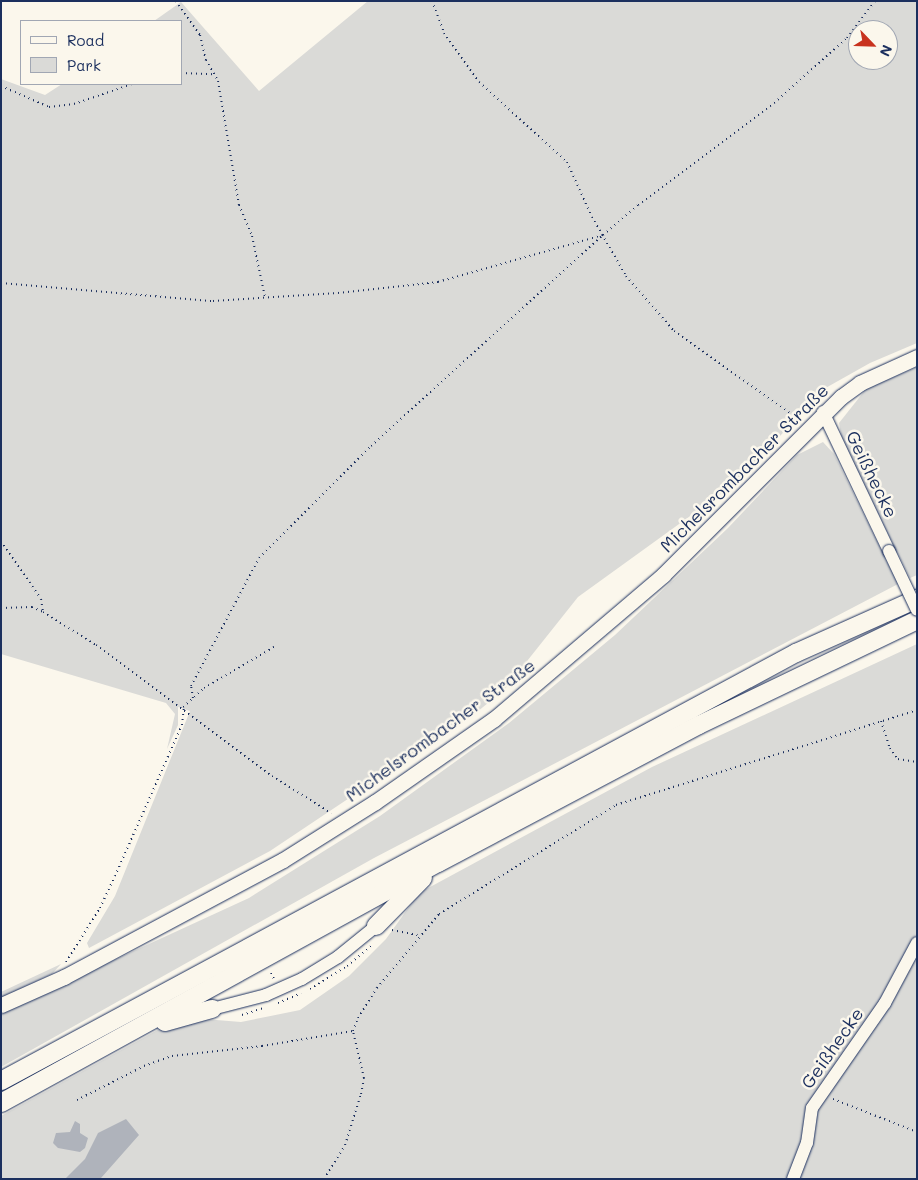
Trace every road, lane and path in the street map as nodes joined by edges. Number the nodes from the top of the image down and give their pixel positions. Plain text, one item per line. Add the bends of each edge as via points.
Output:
1 (176, 1) edge
2 (432, 1) edge
3 (875, 1) edge
4 (182, 73) edge
5 (214, 74) junction
6 (129, 85) edge
7 (1, 86) edge
8 (603, 235) junction
9 (1, 283) edge
10 (265, 297) junction
11 (917, 357) edge
12 (823, 412) junction
13 (808, 426) junction
14 (1, 541) edge
15 (917, 599) edge
16 (1, 608) edge
17 (917, 610) edge
18 (43, 612) junction
19 (917, 620) edge
20 (276, 646) dead end
21 (193, 698) junction
22 (183, 707) junction
23 (917, 710) edge
24 (881, 721) junction
25 (917, 762) edge
26 (331, 813) dead end
27 (438, 863) junction
28 (383, 928) junction
29 (418, 935) junction
30 (917, 943) edge
31 (64, 977) junction
32 (1, 1005) edge
33 (212, 1009) joint
34 (354, 1031) junction
35 (124, 1036) junction
36 (1, 1081) edge
37 (821, 1095) junction
38 (78, 1100) dead end
39 (1, 1103) edge
40 (917, 1132) edge
41 (324, 1179) edge
42 (793, 1179) edge

1 - 5 path via 200,35
2 - 8 path via 444,34 479,82 567,162
3 - 8 path via 847,38 774,103
4 - 5 path
5 - 10 path via 237,181 239,205 252,236
6 - 7 path via 74,104 49,107
8 - 10 path via 438,282 366,291
8 - 13 path via 626,276 674,331
8 - 21 path via 371,446 259,558 191,686
9 - 10 path via 177,300
11 - 12 main road, Michelsrombacher Straße via 860,384
12 - 13 main road, Michelsrombacher Straße
12 - 17 lane, Geißhecke, bridge
13 - 31 main road, Michelsrombacher Straße via 663,575 494,719 375,802 283,860
14 - 18 path via 41,599
15 - 36 highway via 796,653
16 - 18 path via 32,607
18 - 22 path
19 - 27 highway via 699,725
20 - 21 path via 204,688
21 - 22 path
22 - 26 path via 272,776
22 - 31 path via 182,725 149,800 100,908 64,965
23 - 24 path
24 - 25 path via 890,748 898,759
24 - 29 path via 616,805 439,914
27 - 28 highway
27 - 35 highway
28 - 29 path
28 - 33 lane via 302,979 266,995
29 - 34 path via 364,1008
30 - 37 lane, Geißhecke via 885,1003
31 - 32 main road, Michelsrombacher Straße
33 - 35 highway
34 - 38 path via 172,1056 144,1066
34 - 41 path via 364,1078 362,1094 345,1145
35 - 39 highway
37 - 40 path
37 - 42 lane, Geißhecke via 812,1108 807,1143

